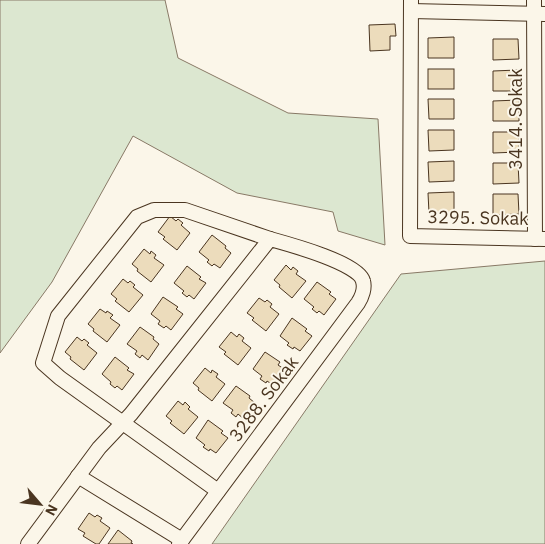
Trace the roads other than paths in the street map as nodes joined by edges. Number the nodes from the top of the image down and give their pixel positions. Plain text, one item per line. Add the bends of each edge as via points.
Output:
1 (411, 6) edge
2 (538, 9) edge
3 (270, 239) junction
4 (540, 239) edge
5 (123, 422) junction
6 (78, 476) junction
7 (218, 491) junction
8 (180, 542) edge
9 (28, 544) edge

1 - 2 street
1 - 4 street, 3295. Sokak via 410,236
2 - 4 street, 3414. Sokak
3 - 5 street
3 - 5 street via 185,210 154,210 137,217 70,300 58,316 43,362 60,378
3 - 7 street, 3288. Sokak via 328,257 358,272 363,281 362,296
5 - 6 street
5 - 7 street
6 - 8 street
6 - 9 street
7 - 8 street, 3288. Sokak

